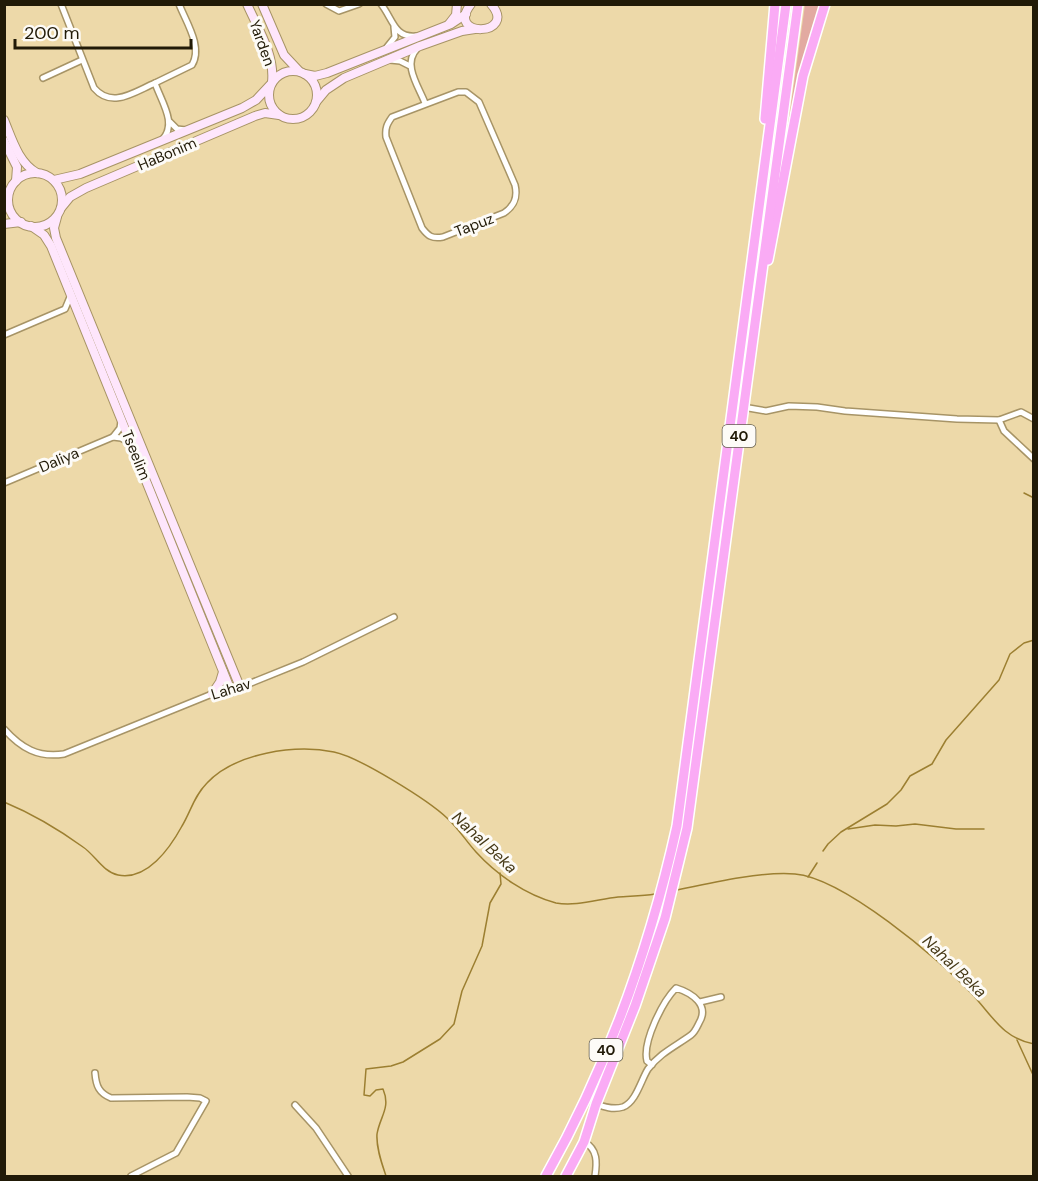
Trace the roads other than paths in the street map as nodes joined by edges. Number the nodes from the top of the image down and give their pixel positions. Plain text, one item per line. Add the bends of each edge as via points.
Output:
1 (61, 4) edge
2 (179, 4) edge
3 (247, 4) edge
4 (262, 4) edge
5 (326, 4) edge
6 (359, 4) edge
7 (381, 4) edge
8 (457, 4) edge
9 (491, 4) edge
10 (775, 4) edge
11 (786, 4) edge
12 (798, 4) edge
13 (825, 4) edge
14 (467, 8) edge
15 (394, 25) junction
16 (448, 25) junction
17 (475, 29) junction
18 (421, 35) junction
19 (420, 46) junction
20 (384, 49) junction
21 (82, 60) junction
22 (386, 60) junction
23 (410, 66) junction
24 (303, 73) junction
25 (43, 78) dead end
26 (155, 83) junction
27 (272, 83) junction
28 (316, 102) junction
29 (425, 103) junction
30 (279, 115) junction
31 (4, 120) edge
32 (170, 122) junction
33 (188, 130) junction
34 (4, 141) edge
35 (159, 142) junction
36 (37, 173) junction
37 (54, 180) junction
38 (16, 181) junction
39 (7, 197) edge
40 (62, 208) junction
41 (57, 217) junction
42 (21, 222) junction
43 (4, 224) edge
44 (32, 226) junction
45 (755, 231) junction
46 (69, 291) junction
47 (61, 312) junction
48 (80, 317) junction
49 (4, 335) edge
50 (748, 365) junction
51 (743, 407) junction
52 (120, 416) junction
53 (1034, 419) edge
54 (999, 420) junction
55 (113, 437) junction
56 (132, 445) junction
57 (1034, 459) edge
58 (4, 483) edge
59 (394, 617) dead end
60 (223, 672) junction
61 (240, 687) junction
62 (231, 691) junction
63 (212, 694) junction
64 (4, 729) edge
65 (722, 997) dead end
66 (700, 1002) junction
67 (652, 1065) junction
68 (95, 1073) dead end
69 (596, 1104) junction
70 (295, 1105) dead end
71 (584, 1142) junction
72 (131, 1176) edge
73 (348, 1176) edge
74 (546, 1176) edge
75 (566, 1176) edge
76 (594, 1176) edge

1 - 21 street
2 - 26 street via 196,50 195,60
3 - 27 street, Yarden via 270,58
4 - 24 street, Yarden via 284,55
5 - 6 street via 339,11
7 - 15 street
8 - 16 street via 456,15
9 - 17 street via 496,12 494,24 483,31
10 - 45 highway
11 - 45 highway, 40
12 - 50 highway, 40
13 - 50 highway via 802,76
14 - 16 street via 459,20
14 - 17 street via 469,25
15 - 18 street via 406,36
15 - 20 street via 395,37
16 - 18 street
17 - 19 street
18 - 20 street
19 - 22 street
19 - 23 street
20 - 24 street via 327,73
21 - 25 street
21 - 26 street via 94,88 107,99 118,99
22 - 23 street
22 - 28 street via 331,86
23 - 29 street
24 - 27 street via 284,72
24 - 28 street via 316,87
26 - 32 street
27 - 30 street via 270,103
27 - 33 street, HaBonim via 242,108
28 - 30 street via 301,117
29 - 29 street, Tapuz via 458,92 466,92 479,102 516,190 514,203 504,213 442,237 427,235 385,131 392,117
30 - 40 street, HaBonim via 255,116 86,188 70,197
31 - 36 street via 21,158
32 - 33 street via 177,129
32 - 35 street via 168,132
33 - 35 street, HaBonim
34 - 38 street via 17,167
35 - 37 street, HaBonim via 80,174
36 - 37 street
36 - 38 street
37 - 40 street via 62,193
38 - 39 street
39 - 42 street via 9,207
40 - 41 street
41 - 44 street via 45,225
41 - 61 street, Tseelim via 56,238
42 - 43 street
42 - 44 street
44 - 46 street, Tseelim via 48,240
45 - 74 highway, 40 via 684,779 668,864 625,1003 588,1095
46 - 47 street via 70,302
46 - 48 street, Tseelim
47 - 48 street
47 - 49 street
48 - 52 street, Tseelim
50 - 51 highway, 40
51 - 54 street via 766,411 789,406 817,407
51 - 69 highway, 40 via 695,780 679,867 635,1006
52 - 55 street via 120,428
52 - 56 street, Tseelim
53 - 54 street via 1021,412
54 - 57 street via 1004,431
55 - 56 street
55 - 58 street, Daliya
56 - 60 street, Tseelim
59 - 61 street, Lahav via 303,662
60 - 62 street, Tseelim
60 - 63 street
61 - 62 street, Lahav
62 - 63 street, Lahav
63 - 64 street, Lahav via 64,754 28,750
65 - 66 street
66 - 67 street via 703,1017 693,1034 666,1050
66 - 67 street via 676,988 670,994 646,1048 647,1061
67 - 69 street via 635,1096 624,1107
68 - 72 street via 102,1094 111,1098 187,1097 206,1101 176,1153
69 - 71 highway, 40
70 - 73 street via 316,1128
71 - 75 highway, 40
71 - 76 street via 595,1153

